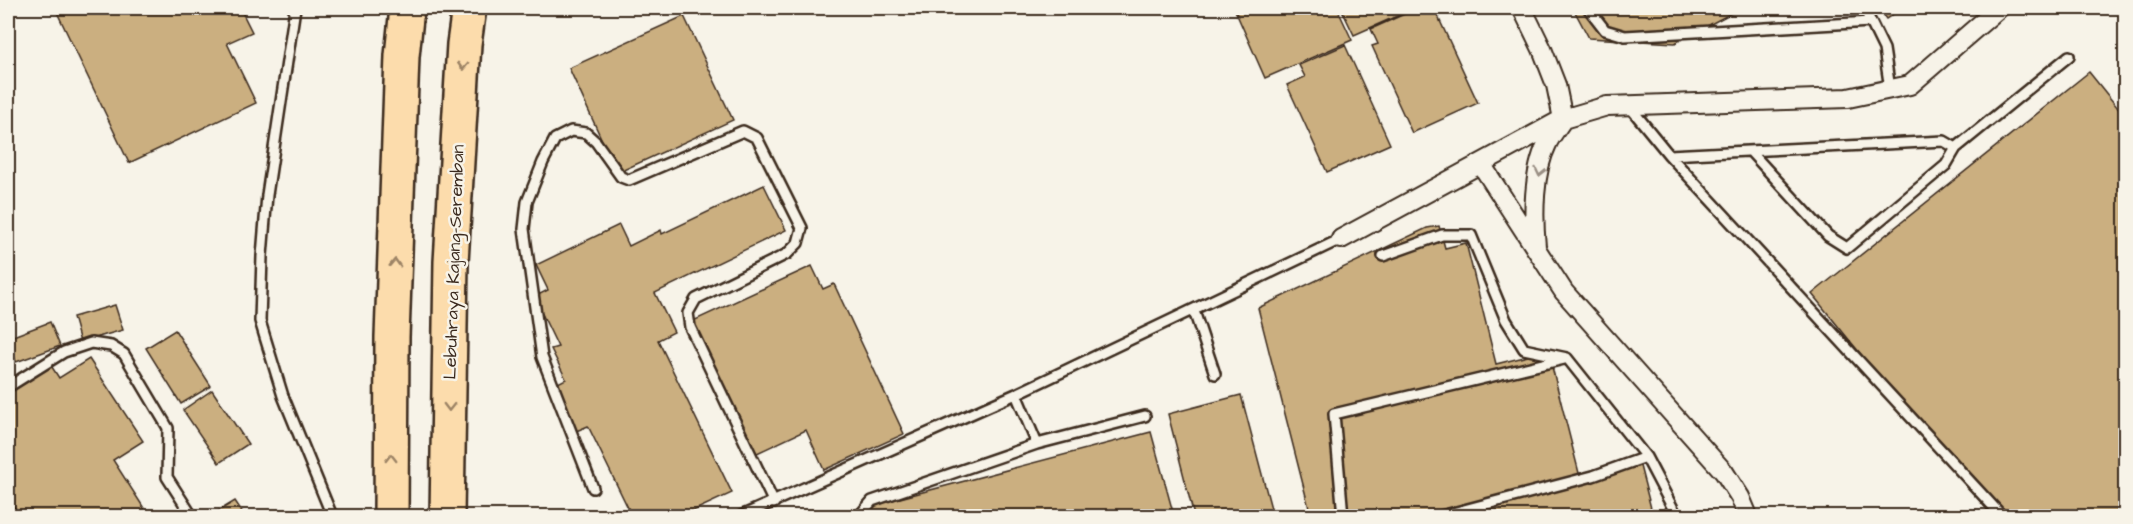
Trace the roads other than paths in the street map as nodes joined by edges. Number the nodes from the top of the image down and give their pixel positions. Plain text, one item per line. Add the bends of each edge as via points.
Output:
1 (295, 8) edge
2 (407, 8) edge
3 (469, 8) edge
4 (1521, 8) edge
5 (1588, 8) edge
6 (1864, 8) edge
7 (1999, 8) edge
8 (1871, 22) junction
9 (2069, 56) dead end
10 (1890, 89) junction
11 (1628, 105) junction
12 (1563, 119) junction
13 (1956, 148) junction
14 (1750, 151) junction
15 (1669, 155) junction
16 (1480, 164) junction
17 (1341, 239) joint
18 (1537, 252) junction
19 (1383, 256) dead end
20 (1194, 311) junction
21 (1567, 358) junction
22 (1215, 374) dead end
23 (8, 387) edge
24 (1016, 394) junction
25 (1146, 416) dead end
26 (1037, 444) junction
27 (1646, 457) junction
28 (593, 488) dead end
29 (774, 503) junction
30 (8, 508) edge
31 (12, 516) edge
32 (192, 516) edge
33 (332, 516) edge
34 (391, 516) edge
35 (447, 516) edge
36 (741, 516) edge
37 (859, 516) edge
38 (1342, 516) edge
39 (1441, 516) edge
40 (1677, 516) edge
41 (1748, 516) edge
42 (2002, 516) edge

1 - 33 lane via 267,195 260,321 283,396
34 -> 2 highway via 392,337
3 -> 35 highway, Lebuhraya Kajang-Seremban via 451,262
4 - 12 street via 1556,85
5 - 8 lane via 1605,30 1625,36
6 - 8 lane
7 - 10 street via 1910,85
8 - 10 lane via 1884,49
9 - 13 lane
10 - 11 street via 1848,98
11 - 12 street via 1607,106
11 - 15 lane
12 - 16 street
12 -> 18 street via 1547,145 1538,179 1533,216
13 - 14 lane via 1944,141
13 - 14 lane via 1946,165 1847,248 1828,236
14 - 15 lane
15 - 42 lane
16 - 17 street
16 - 18 street
17 - 20 lane
18 - 41 street via 1564,292 1724,472
19 - 21 lane via 1442,235 1471,235 1506,320 1524,349
20 - 22 lane
20 - 24 lane
21 - 27 lane
21 - 38 lane via 1334,414
23 - 32 lane via 64,352 91,343 111,346 124,354 168,428 167,477
24 - 26 lane
24 - 29 lane
25 - 26 lane
26 - 37 lane via 872,501
27 - 39 lane via 1593,476
27 - 40 lane
28 - 29 lane via 542,357 524,228 527,202 543,162 555,139 571,131 586,133 621,177 629,180 743,131 757,138 802,228 798,243 787,254 696,299 688,312 690,327
29 - 36 lane
30 - 31 lane

